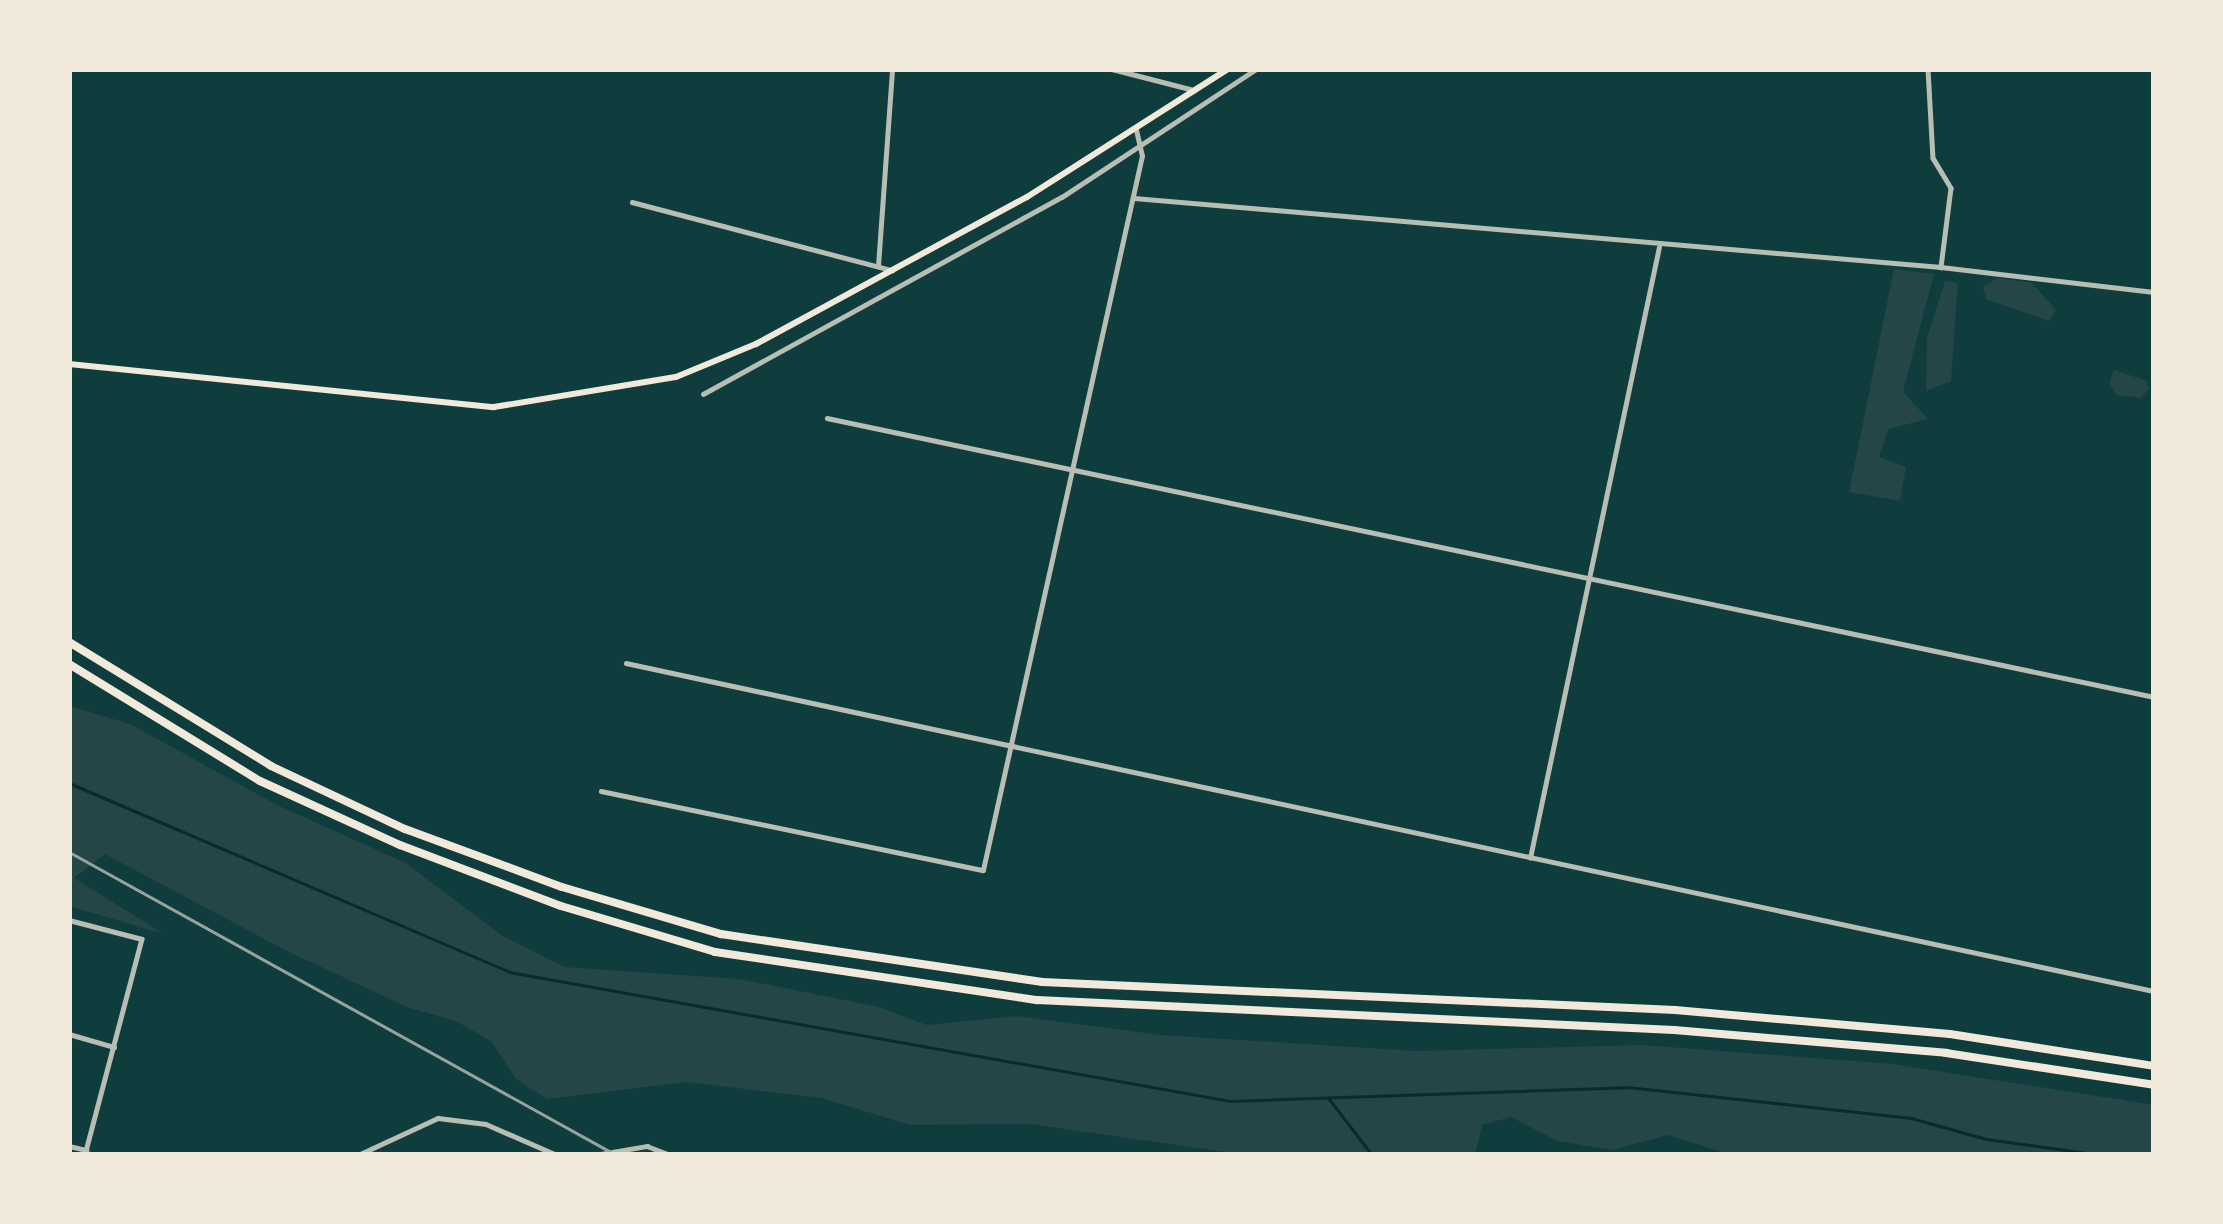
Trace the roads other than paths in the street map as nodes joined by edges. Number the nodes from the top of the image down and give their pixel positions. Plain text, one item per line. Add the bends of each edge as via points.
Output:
1 (892, 69) edge
2 (1112, 69) edge
3 (1228, 69) edge
4 (1256, 69) edge
5 (1928, 69) edge
6 (1196, 90) junction
7 (1136, 130) junction
8 (1144, 143) junction
9 (1133, 198) junction
10 (632, 202) dead end
11 (1659, 245) junction
12 (878, 266) junction
13 (1941, 267) junction
14 (892, 270) junction
15 (2154, 292) edge
16 (69, 364) edge
17 (704, 394) dead end
18 (827, 418) dead end
19 (1076, 466) junction
20 (1591, 578) junction
21 (69, 642) edge
22 (626, 663) dead end
23 (69, 664) edge
24 (2154, 697) edge
25 (1013, 747) junction
26 (601, 790) dead end
27 (1530, 858) junction
28 (69, 920) edge
29 (2154, 991) edge
30 (69, 1034) edge
31 (114, 1047) junction
32 (2154, 1066) edge
33 (2154, 1085) edge
34 (69, 1146) edge
35 (86, 1153) edge
36 (358, 1155) edge
37 (557, 1155) edge
38 (596, 1155) edge
39 (671, 1155) edge

1 - 12 street
2 - 6 street
3 - 6 main road
4 - 8 street
5 - 13 street via 1933,158 1951,188
6 - 7 main road
7 - 8 street
7 - 14 main road
8 - 9 street
8 - 17 street via 1041,209
9 - 11 street
9 - 19 street
10 - 12 street
11 - 13 street
11 - 20 street
12 - 14 street
13 - 15 street
14 - 16 main road via 697,371 521,406
18 - 19 street
19 - 20 street
19 - 25 street
20 - 24 street
20 - 27 street
21 - 32 highway via 271,766 405,829 722,934 1042,982 1675,1010 1950,1034
22 - 25 street
23 - 33 highway via 260,781 400,845 715,952 1037,1000 1674,1030 1946,1053
25 - 26 street via 984,868 976,873
25 - 27 street
27 - 29 street
28 - 31 street via 142,939
30 - 31 street
31 - 35 street
34 - 35 street
36 - 37 street via 438,1118 486,1124
38 - 39 street via 632,1146

